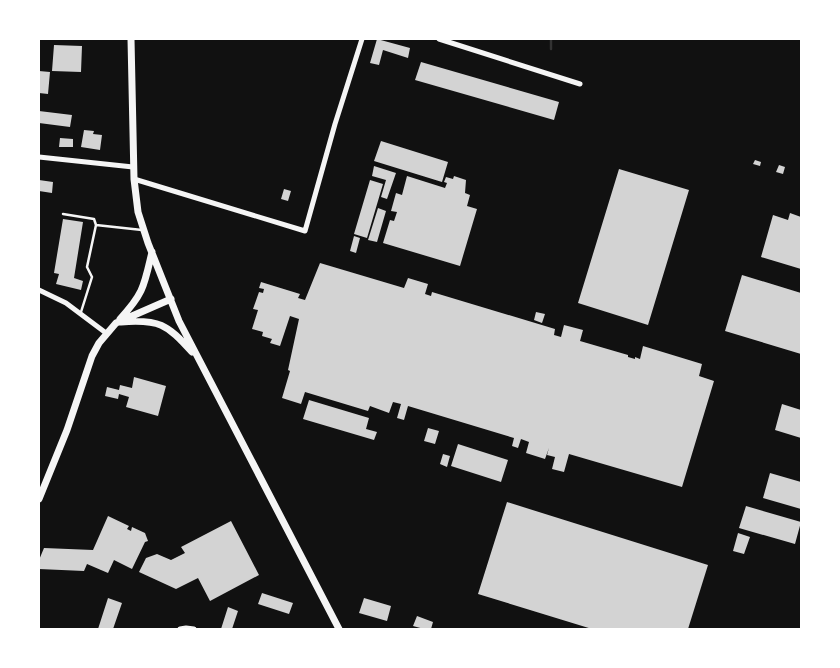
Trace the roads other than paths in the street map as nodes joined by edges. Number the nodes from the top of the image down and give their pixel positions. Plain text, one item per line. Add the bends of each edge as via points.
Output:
1 (131, 39) edge
2 (362, 39) edge
3 (439, 39) edge
4 (454, 41) edge
5 (580, 84) dead end
6 (39, 157) edge
7 (134, 167) junction
8 (134, 179) junction
9 (63, 214) dead end
10 (96, 225) junction
11 (144, 230) junction
12 (152, 252) junction
13 (39, 290) edge
14 (171, 299) junction
15 (81, 314) junction
16 (116, 323) junction
17 (106, 333) junction
18 (198, 359) junction
19 (39, 499) edge
20 (181, 629) edge
21 (194, 629) edge
22 (339, 629) edge

1 - 7 main road
2 - 8 street via 305,231
3 - 4 street
4 - 5 street
6 - 7 street
7 - 8 main road
8 - 11 main road
9 - 10 lane via 94,218
10 - 11 lane
10 - 15 lane via 87,266 92,277
11 - 12 main road
12 - 14 main road
12 - 16 main road via 142,292
13 - 15 street
14 - 16 main road
14 - 18 main road
15 - 17 street
16 - 17 main road
16 - 18 main road via 144,321 166,327
17 - 19 main road via 92,356
18 - 22 main road
20 - 21 street

